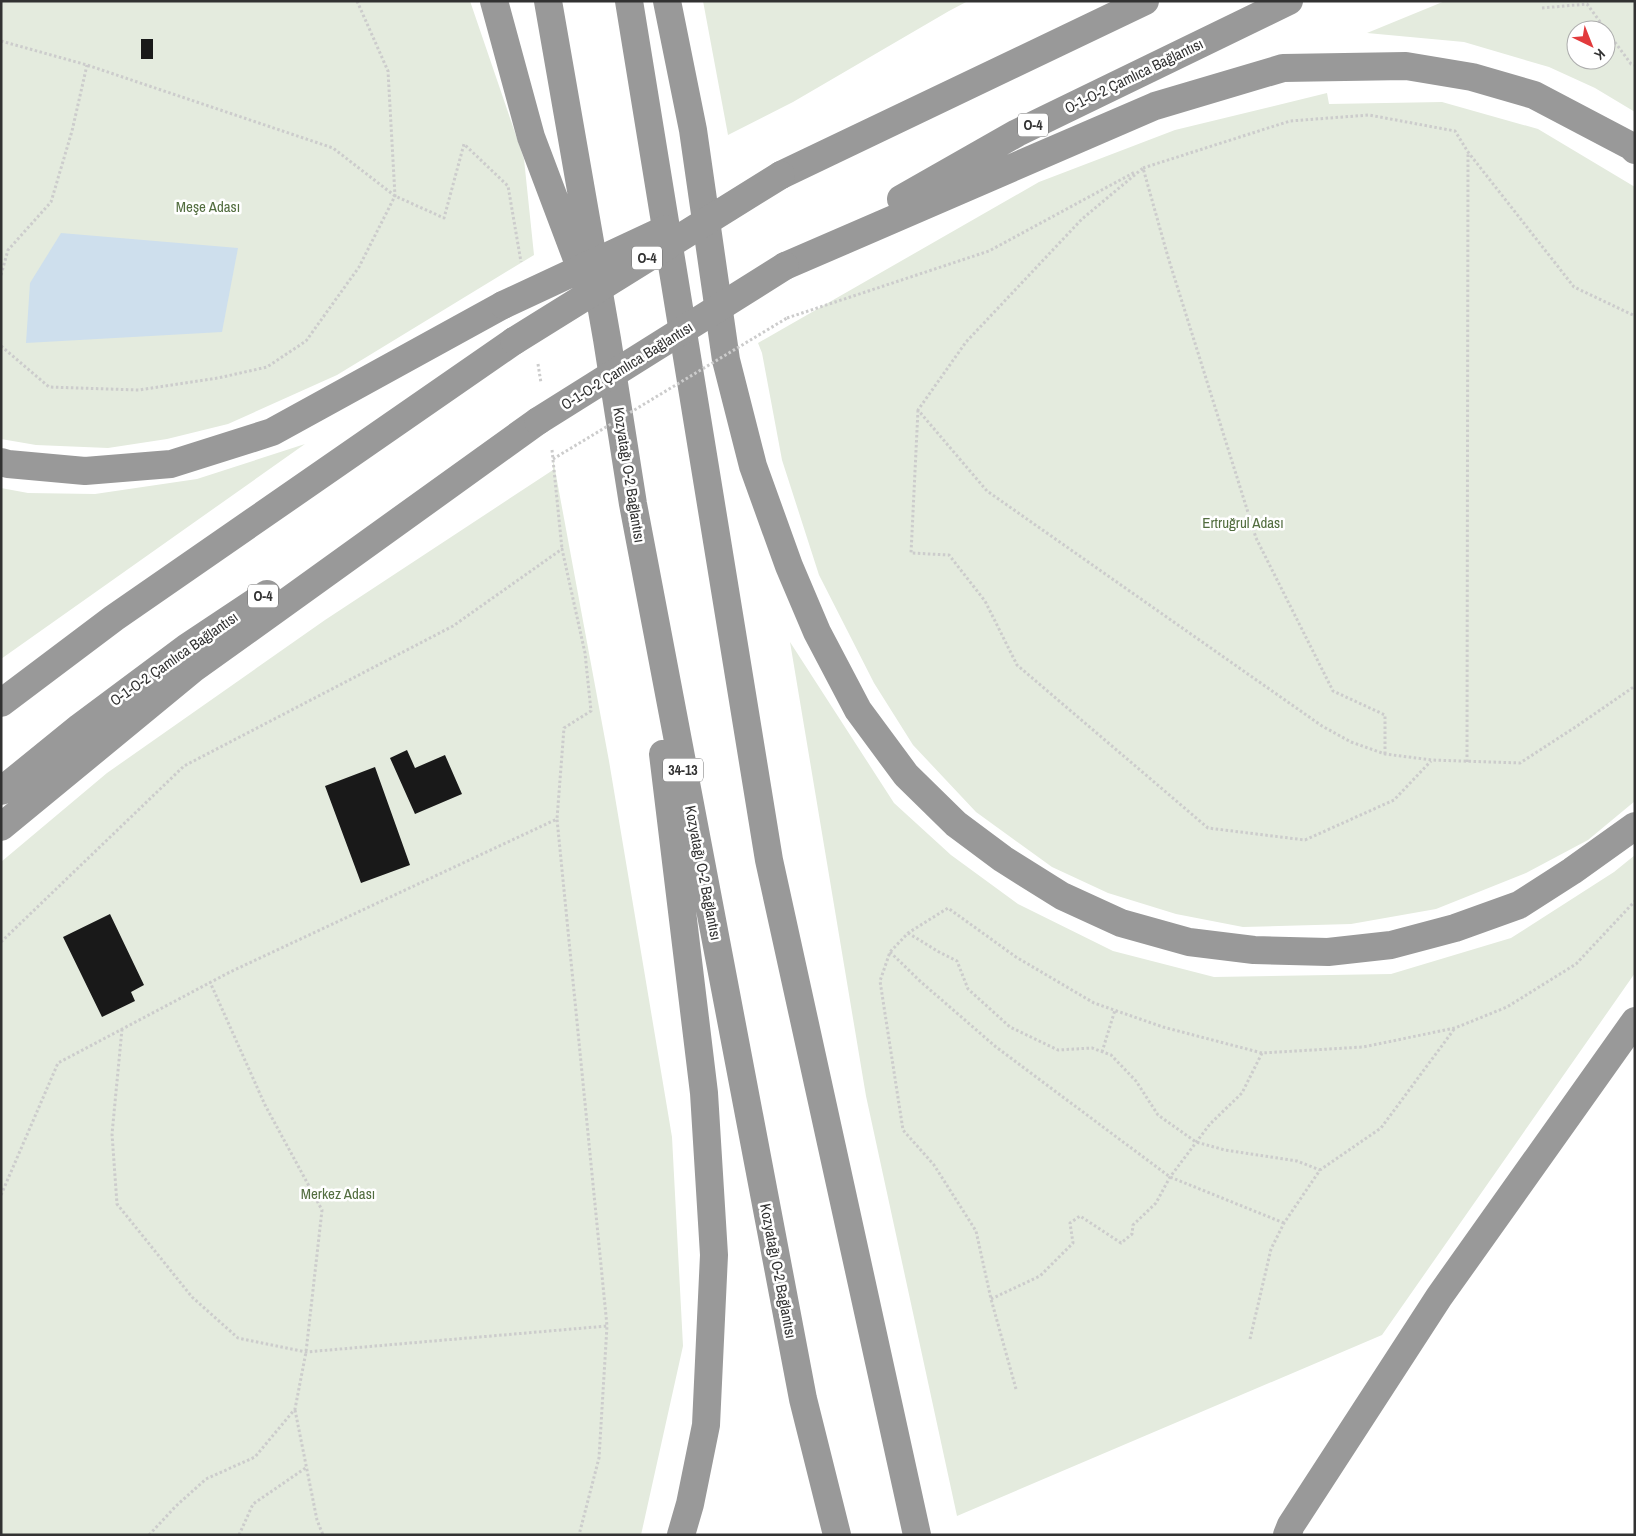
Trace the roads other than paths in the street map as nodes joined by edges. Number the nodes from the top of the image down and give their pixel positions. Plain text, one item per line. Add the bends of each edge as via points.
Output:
1 (494, 1) edge
2 (548, 1) edge
3 (629, 1) edge
4 (667, 1) edge
5 (1145, 1) edge
6 (1289, 1) edge
7 (1635, 150) edge
8 (781, 175) junction
9 (785, 266) junction
10 (608, 339) junction
11 (538, 422) junction
12 (1, 462) edge
13 (633, 504) junction
14 (1, 703) edge
15 (1, 791) edge
16 (1635, 826) edge
17 (1, 828) edge
18 (1635, 1021) edge
19 (681, 1535) edge
20 (837, 1535) edge
21 (916, 1535) edge
22 (1287, 1535) edge

1 - 10 highway via 531,137
2 - 10 highway, Kozyatağı O-2 Bağlantısı / 34-13
3 - 21 highway via 769,860
4 - 16 highway via 693,130 726,360 753,466 788,566 858,710 906,775 956,824 1003,859 1062,896 1121,923 1188,942 1254,950 1328,952 1391,945 1454,928 1519,905
5 - 8 highway, O-4
6 - 9 highway, O-1-O-2 Çamlıca Bağlantısı / O-4 via 1017,133
7 - 9 highway via 1534,95 1472,76 1406,66 1284,68 1155,106
8 - 12 highway, bridge via 503,305 272,432 171,464 85,471
8 - 14 highway, O-4, bridge via 514,341 114,618
9 - 11 highway, O-1-O-2 Çamlıca Bağlantısı / O-4, bridge
10 - 13 highway, Kozyatağı O-2 Bağlantısı / 34-13
11 - 15 highway, O-1-O-2 Çamlıca Bağlantısı / O-4 via 337,547 186,648
11 - 17 highway via 193,669
13 - 19 highway via 704,1092 714,1255 706,1425
13 - 20 highway, Kozyatağı O-2 Bağlantısı / 34-13 via 803,1399
18 - 22 highway via 1439,1297 1291,1524

